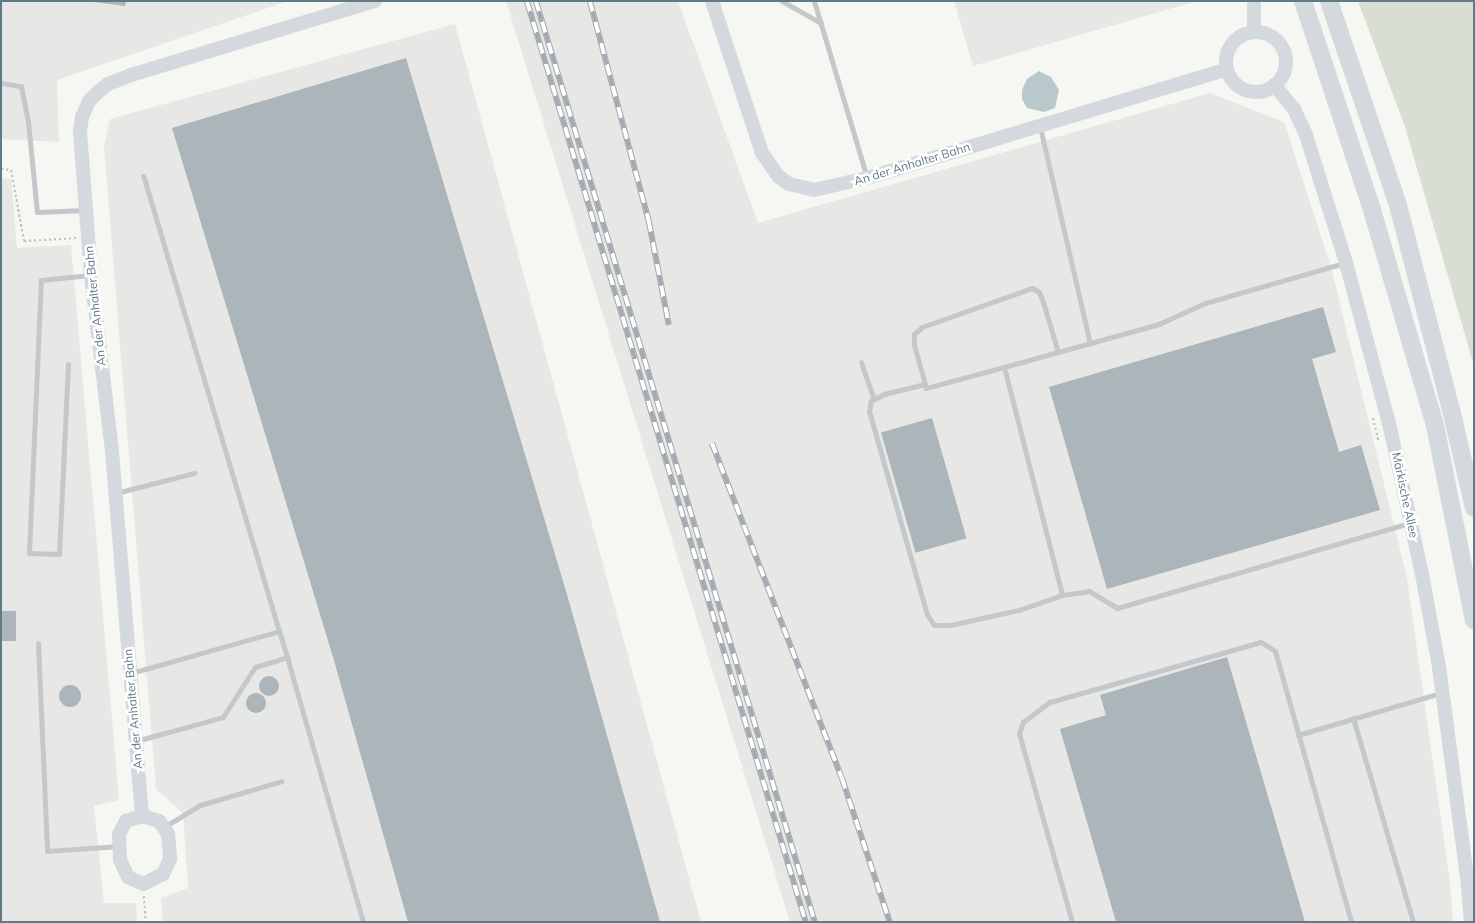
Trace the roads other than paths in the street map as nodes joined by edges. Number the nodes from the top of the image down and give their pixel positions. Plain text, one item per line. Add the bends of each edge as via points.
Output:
1 (375, 1) edge
2 (712, 1) edge
3 (782, 1) edge
4 (814, 1) edge
5 (1254, 1) edge
6 (1304, 1) edge
7 (1329, 1) edge
8 (821, 23) junction
9 (1254, 32) junction
10 (1227, 69) junction
11 (1, 83) edge
12 (1274, 85) junction
13 (1040, 125) junction
14 (143, 176) dead end
15 (867, 178) junction
16 (86, 210) junction
17 (1346, 263) junction
18 (91, 275) junction
19 (1090, 343) junction
20 (1058, 352) junction
21 (861, 362) dead end
22 (68, 364) dead end
23 (1004, 367) junction
24 (925, 384) junction
25 (874, 399) junction
26 (194, 473) dead end
27 (115, 493) junction
28 (1474, 508) edge
29 (1410, 523) junction
30 (1062, 595) junction
31 (1474, 620) edge
32 (279, 631) junction
33 (38, 643) dead end
34 (287, 657) junction
35 (130, 674) junction
36 (1443, 693) junction
37 (1353, 718) junction
38 (1298, 735) junction
39 (136, 741) junction
40 (282, 781) dead end
41 (142, 816) junction
42 (164, 827) junction
43 (120, 846) junction
44 (363, 922) edge
45 (1072, 922) edge
46 (1351, 922) edge
47 (1413, 922) edge
48 (1471, 922) edge

1 - 16 street, An der Anhalter Bahn via 108,84 89,101 82,117 80,131
2 - 15 street, An der Anhalter Bahn via 757,139 778,176 789,184 814,190
3 - 8 lane
4 - 8 lane
5 - 9 street
6 - 31 highway via 1372,210 1434,425
7 - 28 highway via 1398,206
8 - 15 lane
9 - 10 street via 1245,34 1232,44 1226,60
9 - 12 street via 1272,36 1283,51 1284,69
10 - 12 street via 1231,78 1246,90 1266,90
10 - 13 street, An der Anhalter Bahn
11 - 16 lane via 21,86 28,121 37,212
12 - 17 street, Märkische Allee via 1294,109 1306,135
13 - 15 street, An der Anhalter Bahn
13 - 19 lane
14 - 32 lane
16 - 18 street, An der Anhalter Bahn
17 - 19 lane via 1205,303 1159,324
17 - 29 street, Märkische Allee via 1389,423
18 - 22 lane via 41,280 29,552 59,554
18 - 27 street, An der Anhalter Bahn
19 - 20 lane
20 - 23 lane
20 - 24 lane via 1039,292 1032,288 922,328 914,334
21 - 25 lane
23 - 24 lane via 926,388
23 - 30 lane
24 - 25 lane
25 - 30 lane via 869,411 927,614 934,625 950,625 1020,610
26 - 27 lane
27 - 35 street, An der Anhalter Bahn
29 - 30 lane via 1117,608 1089,591
29 - 36 street, Märkische Allee
32 - 34 lane
32 - 35 lane
33 - 43 lane via 47,851
34 - 39 lane via 255,666 223,717
34 - 44 lane
35 - 39 street, An der Anhalter Bahn
36 - 37 lane
36 - 48 street, Märkische Allee
37 - 38 lane
37 - 47 lane
38 - 45 lane via 1275,651 1261,642 1050,702 1023,722 1019,734
38 - 46 lane
39 - 41 street, An der Anhalter Bahn
40 - 42 lane via 200,805
41 - 42 street via 160,820
41 - 43 street via 126,821 119,834
42 - 43 street via 168,834 170,859 163,874 143,884 128,877 120,860

